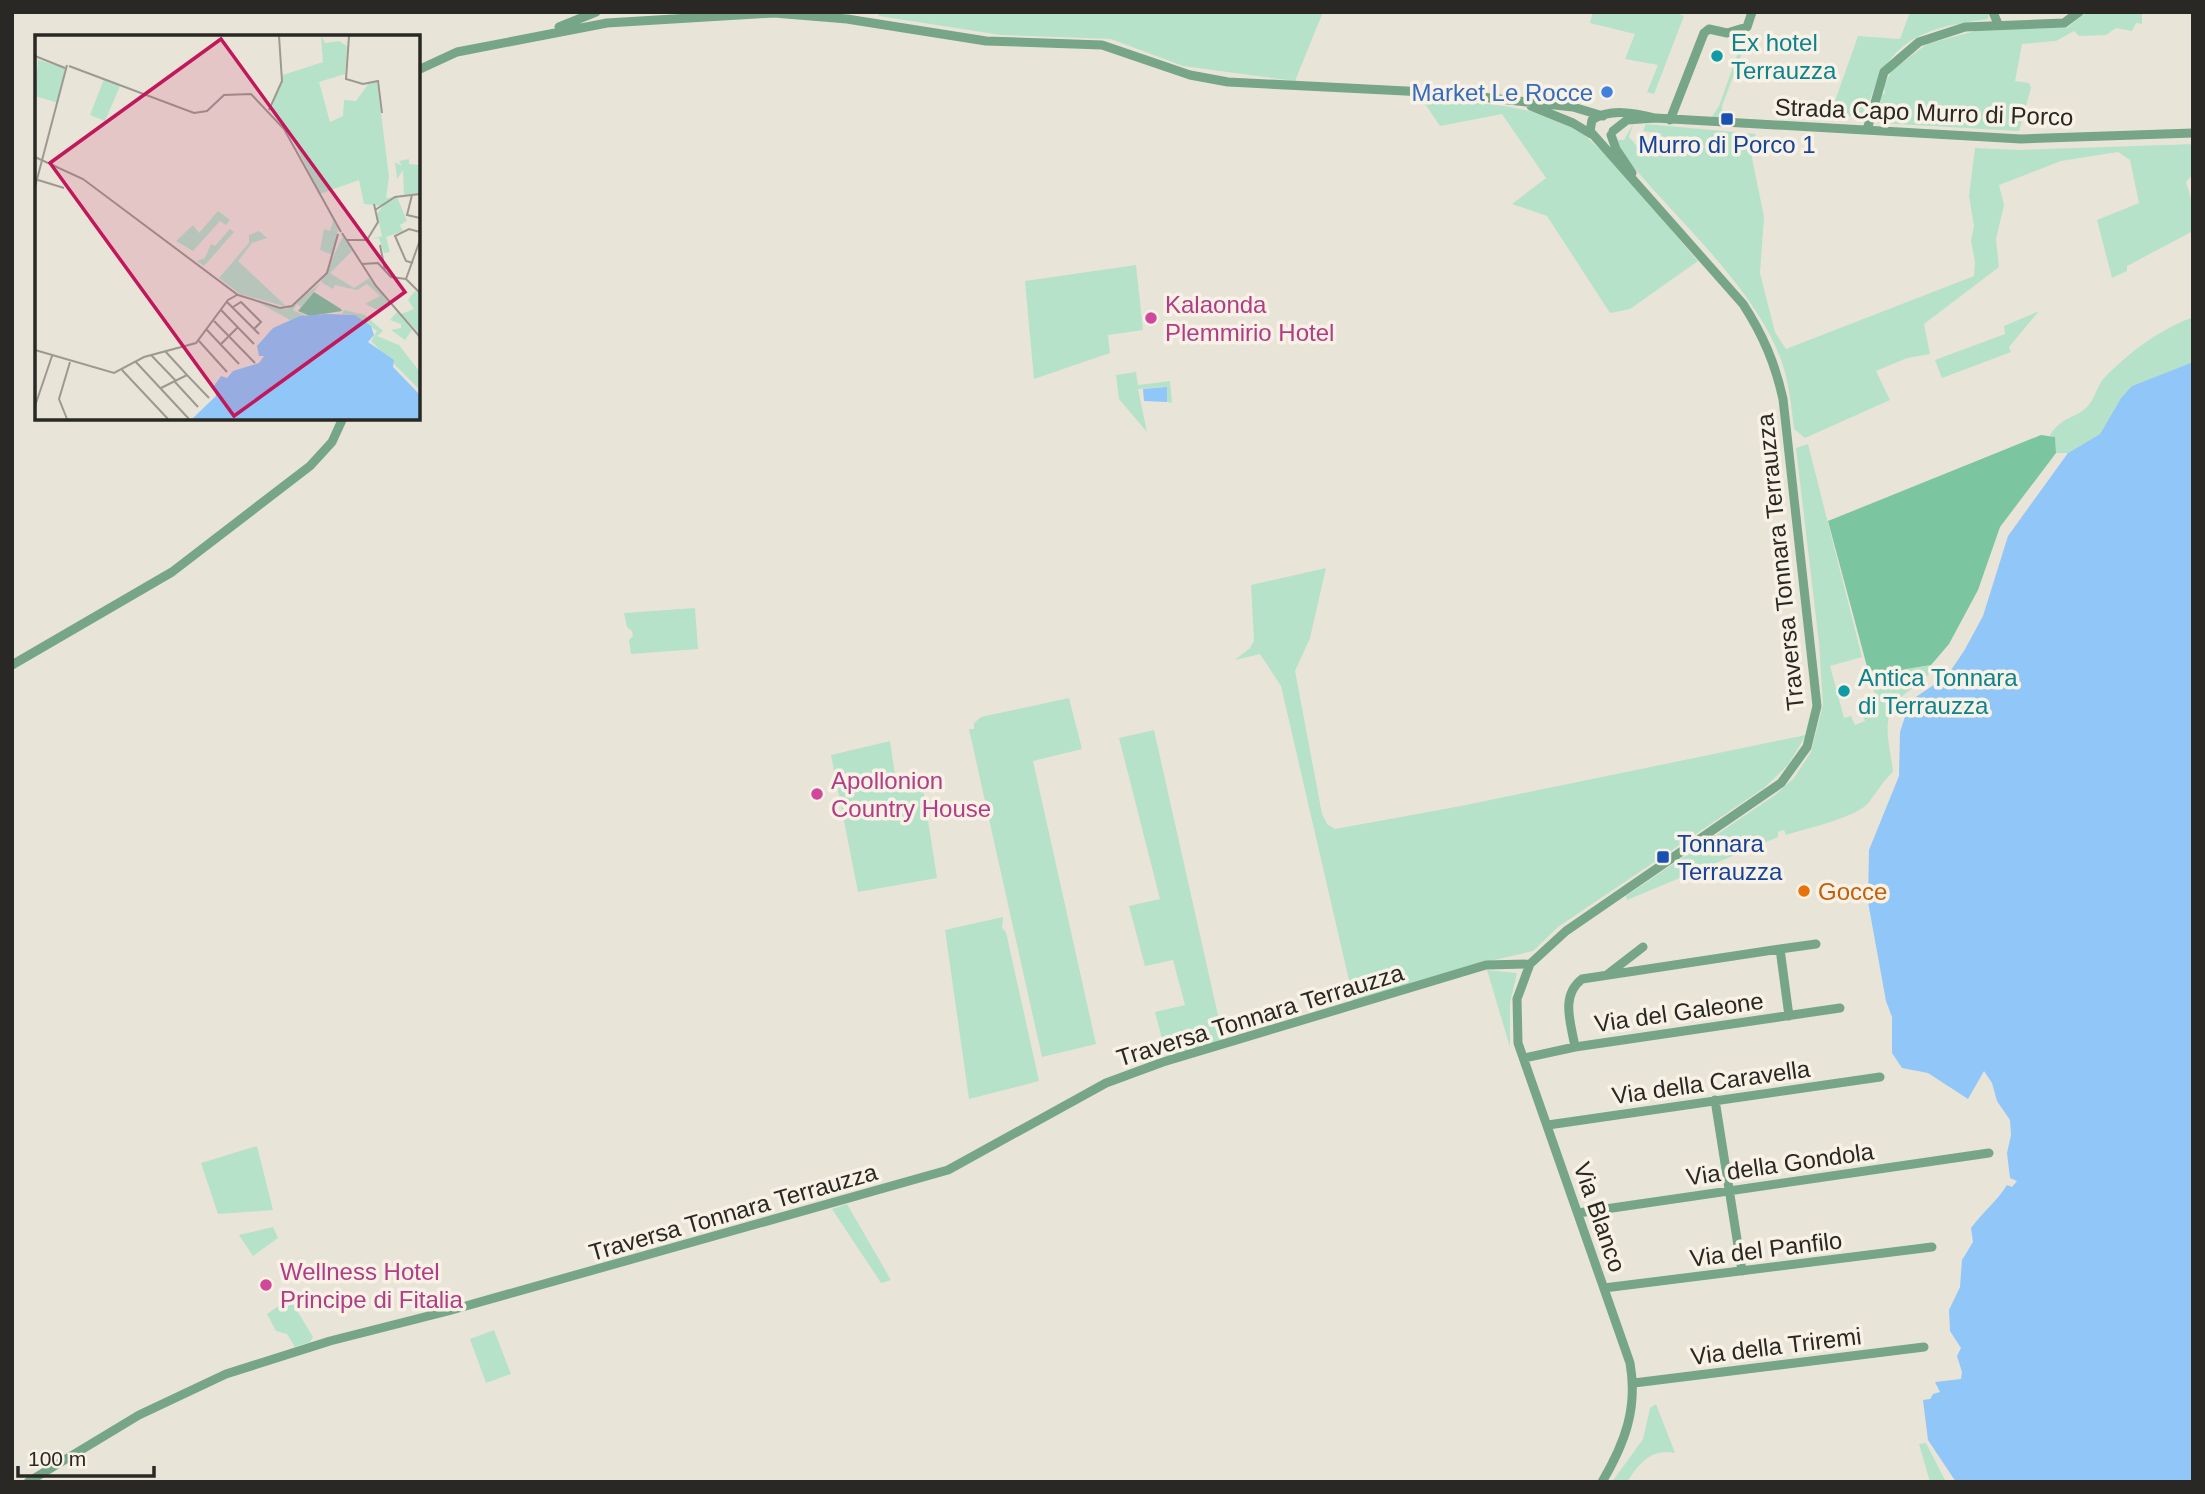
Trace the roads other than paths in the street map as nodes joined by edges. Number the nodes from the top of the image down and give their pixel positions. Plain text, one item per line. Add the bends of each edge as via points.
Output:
1 (596, 12) edge
2 (603, 12) edge
3 (1752, 12) edge
4 (1993, 12) edge
5 (2079, 12) edge
6 (607, 23) junction
7 (1998, 24) junction
8 (536, 36) junction
9 (420, 69) edge
10 (1520, 103) junction
11 (1605, 116) junction
12 (1655, 118) junction
13 (1670, 120) junction
14 (1867, 130) junction
15 (1612, 133) junction
16 (2193, 133) edge
17 (1594, 137) junction
18 (1640, 187) junction
19 (342, 420) edge
20 (12, 665) edge
21 (1816, 944) dead end
22 (1643, 947) dead end
23 (1780, 949) junction
24 (1530, 964) junction
25 (1607, 975) junction
26 (1840, 1008) dead end
27 (1789, 1016) junction
28 (1575, 1047) junction
29 (1524, 1058) junction
30 (1880, 1077) dead end
31 (1716, 1100) junction
32 (1548, 1125) junction
33 (1989, 1153) dead end
34 (1730, 1191) junction
35 (1578, 1213) junction
36 (1932, 1247) dead end
37 (1742, 1271) junction
38 (1604, 1288) junction
39 (1924, 1347) dead end
40 (1634, 1383) junction
41 (28, 1482) edge
42 (1602, 1482) edge

1 - 8 street
2 - 6 street
3 - 13 street via 1747,26 1736,33 1709,29 1704,33
4 - 7 street
5 - 7 street via 2064,23
6 - 8 street
6 - 10 street via 774,13 837,18 986,41 1102,45 1190,75 1227,82 1445,93
7 - 14 street via 1931,36 1898,57 1879,83
8 - 9 street via 457,52
10 - 11 street, Strada Capo Murro di Porco via 1573,107
10 - 17 street via 1563,118
11 - 12 street, Strada Capo Murro di Porco via 1626,111
11 - 15 street via 1612,121
11 - 17 street via 1592,120
12 - 13 street, Strada Capo Murro di Porco
12 - 15 street via 1627,120
13 - 14 street, Strada Capo Murro di Porco
14 - 16 street, Strada Capo Murro di Porco via 2021,139
15 - 17 street via 1605,139
15 - 18 street via 1616,149
17 - 18 street
18 - 24 street, Traversa Tonnara Terrauzza via 1743,304 1763,335 1777,371 1816,719 1802,757 1781,783 1566,931
19 - 20 street via 331,442 310,466 173,572
21 - 23 street
22 - 25 street
23 - 25 street
23 - 27 street
24 - 29 street, Via Blanco via 1520,984 1516,1016
24 - 41 street, Traversa Tonnara Terrauzza via 1486,965 1163,1062 1106,1083 948,1170 330,1340 226,1374 139,1415
25 - 28 street via 1582,979 1571,991 1568,1005
26 - 27 street, Via del Galeone
27 - 28 street, Via del Galeone
28 - 29 street, Via del Galeone
29 - 32 street, Via Blanco
30 - 31 street, Via della Caravella
31 - 32 street, Via della Caravella
31 - 34 street
32 - 35 street, Via Blanco
33 - 34 street, Via della Gondola
34 - 35 street, Via della Gondola
34 - 37 street
35 - 38 street, Via Blanco
36 - 37 street, Via del Panfilo
37 - 38 street, Via del Panfilo
38 - 40 street, Via Blanco
39 - 40 street, Via della Triremi
40 - 42 street, Via Blanco via 1623,1444

